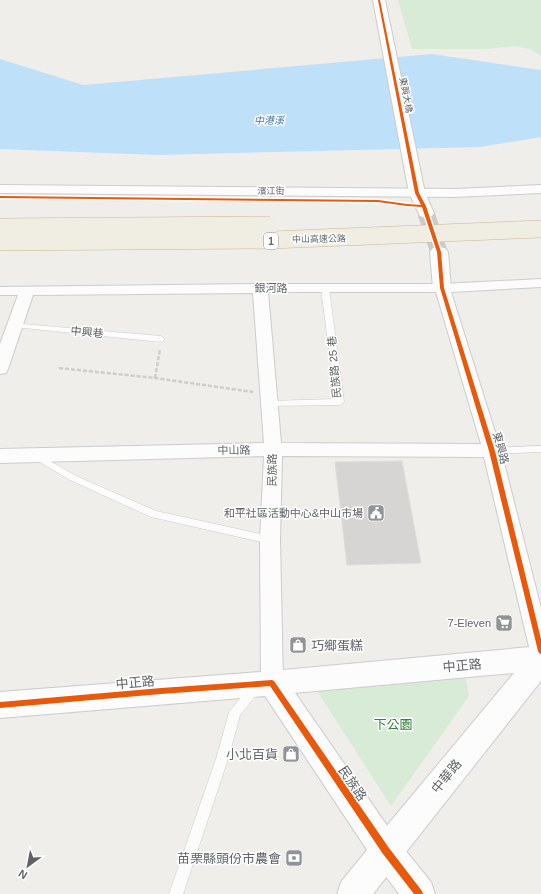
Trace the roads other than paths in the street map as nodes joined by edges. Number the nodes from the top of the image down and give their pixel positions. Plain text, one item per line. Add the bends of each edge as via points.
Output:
1 (379, 0) edge
2 (0, 189) edge
3 (541, 189) edge
4 (417, 192) junction
5 (426, 213) tunnel mouth
6 (541, 214) edge
7 (0, 227) edge
8 (541, 229) edge
9 (0, 242) edge
10 (439, 252) tunnel mouth
11 (541, 283) edge
12 (260, 288) junction
13 (325, 288) junction
14 (442, 288) junction
15 (0, 291) edge
16 (27, 291) junction
17 (14, 325) junction
18 (161, 339) road end
19 (0, 369) edge
20 (269, 399) junction
21 (273, 449) junction
22 (541, 449) edge
23 (492, 451) junction
24 (34, 455) junction
25 (0, 456) edge
26 (270, 540) junction
27 (541, 651) edge
28 (541, 659) edge
29 (272, 683) junction
30 (0, 705) edge
31 (386, 851) junction
32 (176, 894) edge
33 (353, 894) edge
34 (419, 894) edge

1 - 4 street, 東興大橋
2 - 4 street, 濱江街
3 - 4 street, 濱江街
4 - 5 street, 東興大橋
6 - 7 highway, 中山高速公路 / 1, bridge via 315,225
8 - 9 highway, 中山高速公路 / 1, bridge via 256,241
10 - 14 street, 東興路
11 - 14 street, 銀河路
12 - 13 street, 銀河路
12 - 16 street, 銀河路
12 - 20 street, 民族路
13 - 14 street, 銀河路
13 - 20 lane, 民族路 25 巷 via 340,402
14 - 23 street, 東興路
15 - 16 street, 銀河路
16 - 17 street
17 - 18 lane, 中興巷
17 - 19 street
20 - 21 street, 民族路
21 - 23 street, 中山路
21 - 24 street, 中山路
21 - 26 street, 民族路
22 - 23 lane
23 - 27 street, 東興路
24 - 25 street, 中山路
24 - 26 lane via 73,478 154,514
26 - 29 street, 民族路
28 - 29 street, 中正路
28 - 31 street, 中華路
29 - 30 street, 中正路
29 - 31 street, 民族路
29 - 32 lane via 254,690 235,712
31 - 33 street, 中華路
31 - 34 street, 民族路

